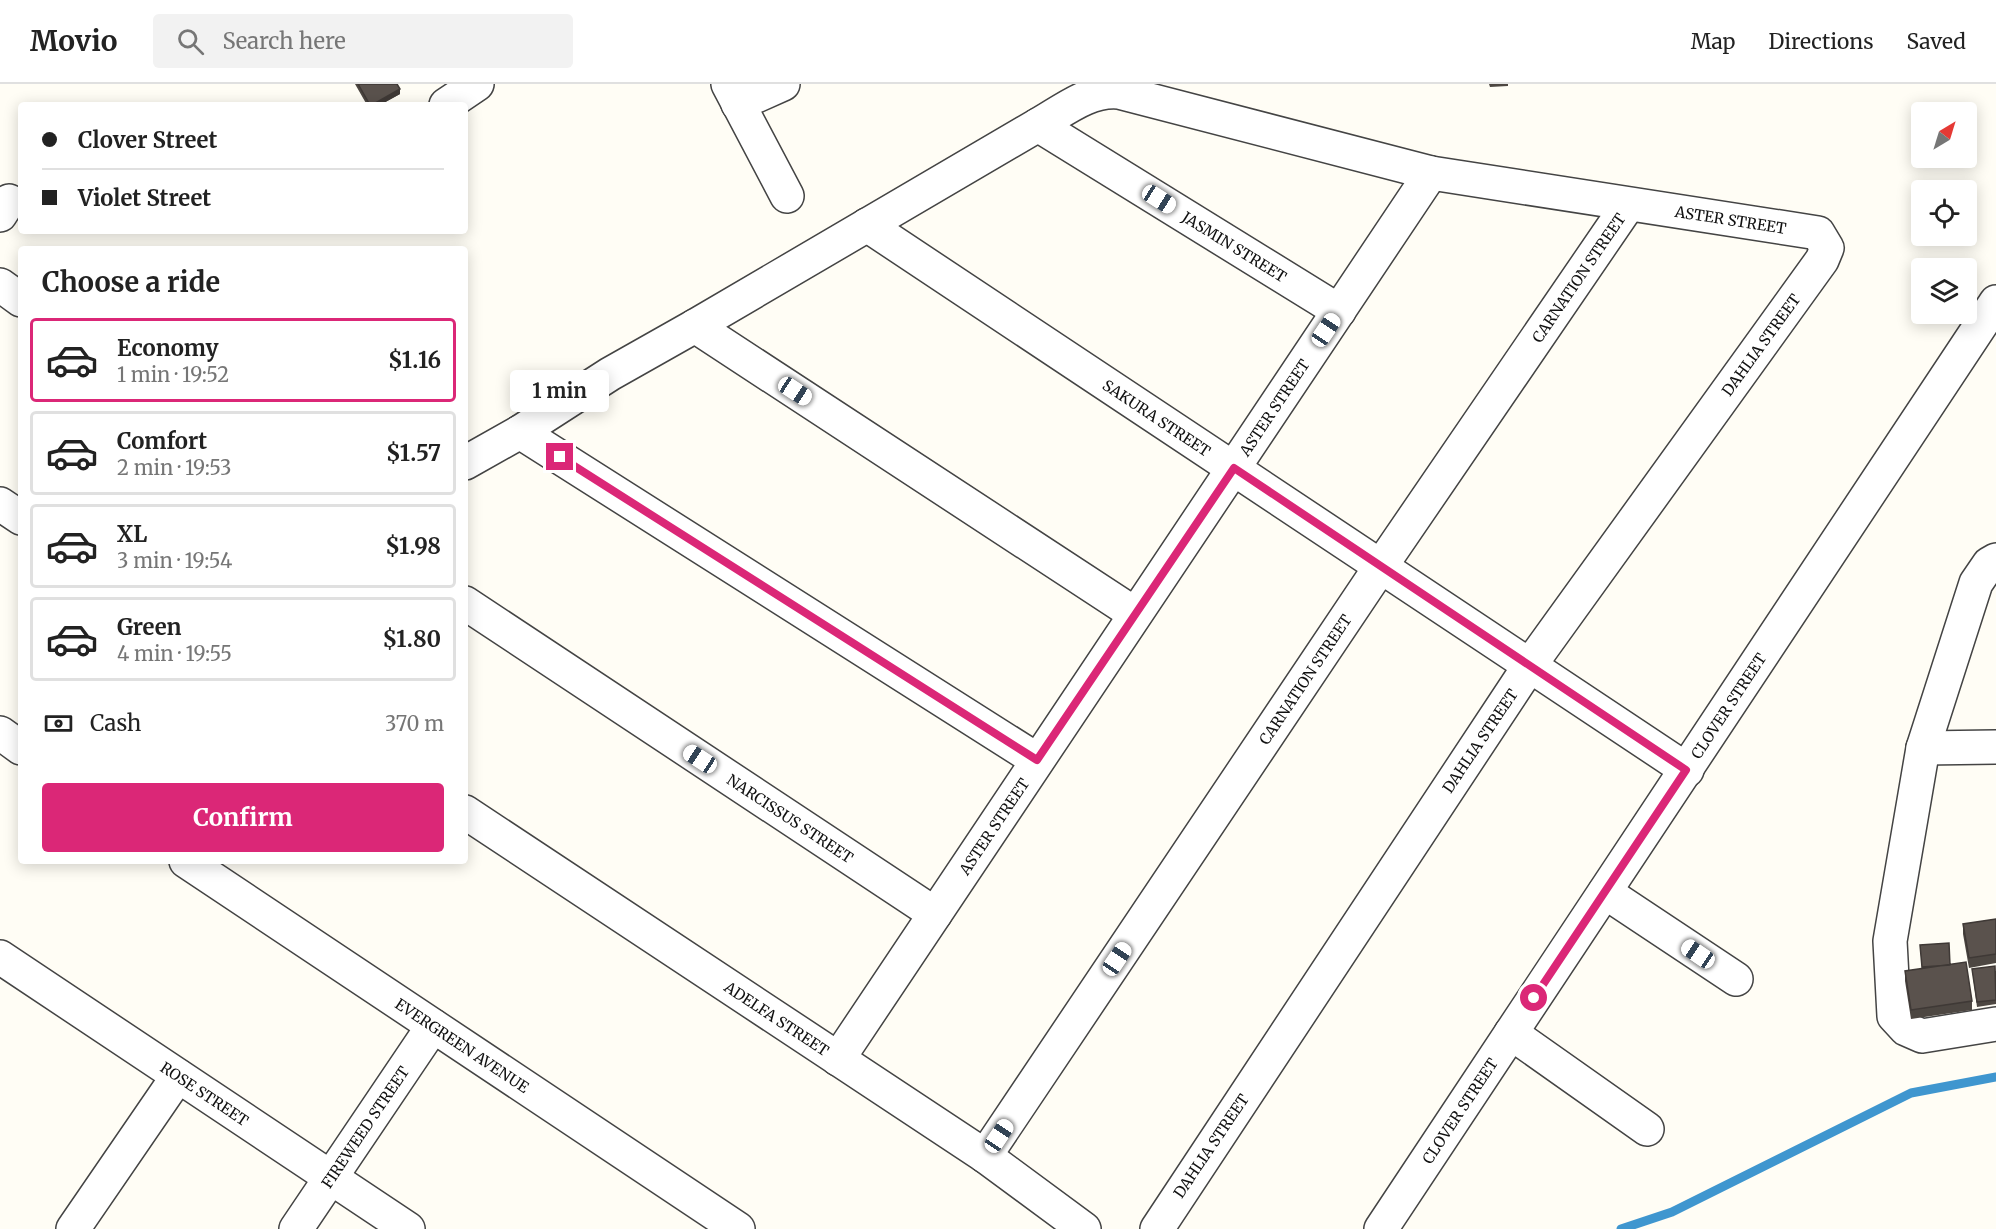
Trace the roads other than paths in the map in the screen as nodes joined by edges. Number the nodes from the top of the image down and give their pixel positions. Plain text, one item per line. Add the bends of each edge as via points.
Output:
1 (477, 84) edge
2 (783, 84) edge
3 (733, 94) edge
4 (450, 102) edge
5 (1038, 125) junction
6 (1431, 173) junction
7 (787, 196) dead end
8 (1628, 205) junction
9 (867, 225) junction
10 (1818, 233) joint
11 (0, 285) edge
12 (18, 298) edge
13 (1996, 302) edge
14 (1339, 310) junction
15 (695, 326) junction
16 (520, 432) junction
17 (468, 461) edge
18 (1234, 468) junction
19 (0, 504) edge
20 (18, 516) edge
21 (1996, 560) edge
22 (1381, 566) junction
23 (468, 605) edge
24 (1135, 615) junction
25 (1530, 665) junction
26 (0, 734) edge
27 (18, 746) edge
28 (1996, 747) edge
29 (1923, 748) junction
30 (1037, 760) junction
31 (1686, 770) junction
32 (468, 814) edge
33 (191, 864) edge
34 (1605, 892) junction
35 (934, 914) junction
36 (0, 957) edge
37 (1736, 979) dead end
38 (1996, 1024) edge
39 (434, 1026) junction
40 (1511, 1033) junction
41 (838, 1059) junction
42 (178, 1076) junction
43 (1647, 1129) dead end
44 (985, 1156) junction
45 (331, 1178) junction
46 (73, 1229) edge
47 (296, 1229) edge
48 (408, 1229) edge
49 (738, 1229) edge
50 (1084, 1229) edge
51 (1156, 1229) edge
52 (1381, 1229) edge

1 - 4 street
2 - 3 street
3 - 7 street
5 - 6 street, ASTER STREET via 1098,92 1119,92
5 - 9 street, ASTER STREET
5 - 14 street, JASMIN STREET
6 - 8 street, ASTER STREET
6 - 14 street, ASTER STREET
8 - 10 street, ASTER STREET
8 - 22 street, CARNATION STREET
9 - 15 street, ASTER STREET
9 - 18 street, SAKURA STREET
10 - 25 street, DAHLIA STREET via 1827,248 1822,260
11 - 12 street
13 - 31 street, CLOVER STREET
14 - 18 street, ASTER STREET
15 - 16 street, ASTER STREET
15 - 24 street
16 - 17 street, ASTER STREET
16 - 30 street
18 - 22 street, SAKURA STREET
18 - 24 street, ASTER STREET
19 - 20 street
21 - 29 street via 1976,583
22 - 25 street, SAKURA STREET
22 - 44 street, CARNATION STREET
23 - 35 street, NARCISSUS STREET
24 - 30 street, ASTER STREET
25 - 31 street, SAKURA STREET
25 - 51 street, DAHLIA STREET
26 - 27 street
28 - 29 street
29 - 38 street via 1890,941 1894,1016 1906,1029 1922,1036
30 - 35 street, ASTER STREET
31 - 34 street, CLOVER STREET
32 - 41 street, ADELFA STREET
33 - 39 street, EVERGREEN AVENUE
34 - 37 street
34 - 40 street, CLOVER STREET
35 - 41 street, ASTER STREET
36 - 42 street, ROSE STREET
39 - 45 street, FIREWEED STREET
39 - 49 street, EVERGREEN AVENUE
40 - 43 street
40 - 52 street, CLOVER STREET
41 - 44 street, ADELFA STREET
42 - 45 street, ROSE STREET
42 - 46 street
44 - 50 street, ADELFA STREET
45 - 47 street, FIREWEED STREET
45 - 48 street, ROSE STREET

